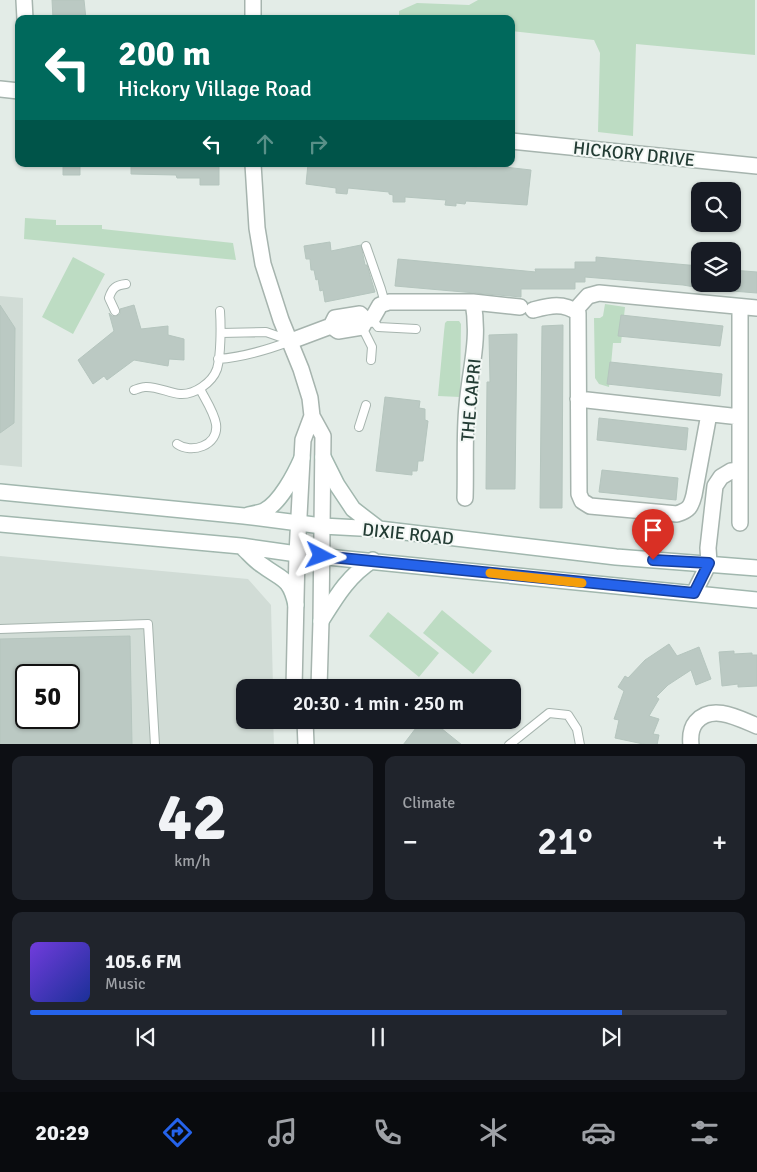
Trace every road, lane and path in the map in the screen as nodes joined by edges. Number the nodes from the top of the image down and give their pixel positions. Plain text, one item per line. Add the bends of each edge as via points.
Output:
1 (24, 0) edge
2 (253, 0) edge
3 (25, 15) edge
4 (253, 15) edge
5 (0, 89) edge
6 (15, 91) edge
7 (515, 142) edge
8 (757, 166) edge
9 (253, 167) edge
10 (366, 246) dead end
11 (126, 284) dead end
12 (473, 302) junction
13 (385, 303) junction
14 (740, 307) junction
15 (757, 308) edge
16 (578, 309) junction
17 (115, 311) dead end
18 (220, 311) dead end
19 (367, 322) junction
20 (416, 329) dead end
21 (221, 333) junction
22 (291, 341) junction
23 (218, 359) junction
24 (371, 360) dead end
25 (200, 389) junction
26 (134, 390) dead end
27 (578, 398) junction
28 (366, 406) dead end
29 (709, 414) junction
30 (312, 416) junction
31 (740, 417) junction
32 (359, 427) dead end
33 (177, 444) dead end
34 (323, 457) junction
35 (302, 458) junction
36 (740, 470) junction
37 (0, 492) edge
38 (466, 498) dead end
39 (244, 516) junction
40 (740, 523) dead end
41 (0, 524) edge
42 (299, 524) junction
43 (322, 526) junction
44 (379, 529) junction
45 (241, 546) junction
46 (298, 554) junction
47 (321, 556) junction
48 (708, 556) junction
49 (373, 560) junction
50 (757, 568) edge
51 (694, 593) junction
52 (757, 600) edge
53 (296, 605) junction
54 (321, 621) junction
55 (0, 629) edge
56 (294, 679) edge
57 (318, 679) edge
58 (757, 726) edge
59 (305, 729) edge
60 (155, 744) edge
61 (306, 744) edge
62 (509, 744) edge
63 (580, 744) edge
64 (691, 744) edge

1 - 3 street
2 - 4 street
5 - 6 street
7 - 8 street, HICKORY DRIVE
9 - 22 street via 263,264
10 - 13 lane
11 - 17 lane via 112,290 110,298
12 - 13 street
12 - 16 street via 527,309 554,305
12 - 38 street, THE CAPRI via 476,344 467,407
13 - 19 street
14 - 15 street
14 - 16 street via 599,293 588,296
14 - 31 street
16 - 27 street
18 - 21 lane
19 - 20 lane via 378,327
19 - 22 street via 338,331 331,326
19 - 24 lane
21 - 22 lane via 266,332
21 - 23 lane
22 - 23 lane via 260,352
22 - 30 street via 310,398
23 - 25 lane via 212,378
25 - 26 lane via 186,395 146,387
25 - 33 lane via 216,425 215,433 196,449
27 - 29 street
27 - 29 street via 579,494 590,506 677,514 687,511 694,495
28 - 32 lane
29 - 31 street
30 - 34 street via 323,436
30 - 35 street via 303,440
31 - 36 street
34 - 43 street
34 - 44 street via 353,509
35 - 39 street via 288,486 270,507
35 - 42 street
36 - 40 street
36 - 48 street via 721,477 715,486
37 - 39 street, DIXIE ROAD
39 - 42 street, DIXIE ROAD
41 - 45 street, DIXIE ROAD
42 - 43 street, DIXIE ROAD
42 - 46 street
43 - 44 street, DIXIE ROAD
43 - 47 street
44 - 48 street, DIXIE ROAD via 616,557
45 - 46 street, DIXIE ROAD
45 - 53 street via 261,565 289,583
46 - 47 street, DIXIE ROAD
46 - 53 street
47 - 49 street, DIXIE ROAD
47 - 54 street
48 - 50 street, DIXIE ROAD
48 - 51 street
49 - 51 street, DIXIE ROAD
49 - 54 street via 349,579
51 - 52 street, DIXIE ROAD
53 - 56 street
54 - 57 street
55 - 60 lane via 148,624
58 - 64 street via 726,714 709,714 699,718 693,727
59 - 61 street
62 - 63 lane via 549,713 568,715 577,729

